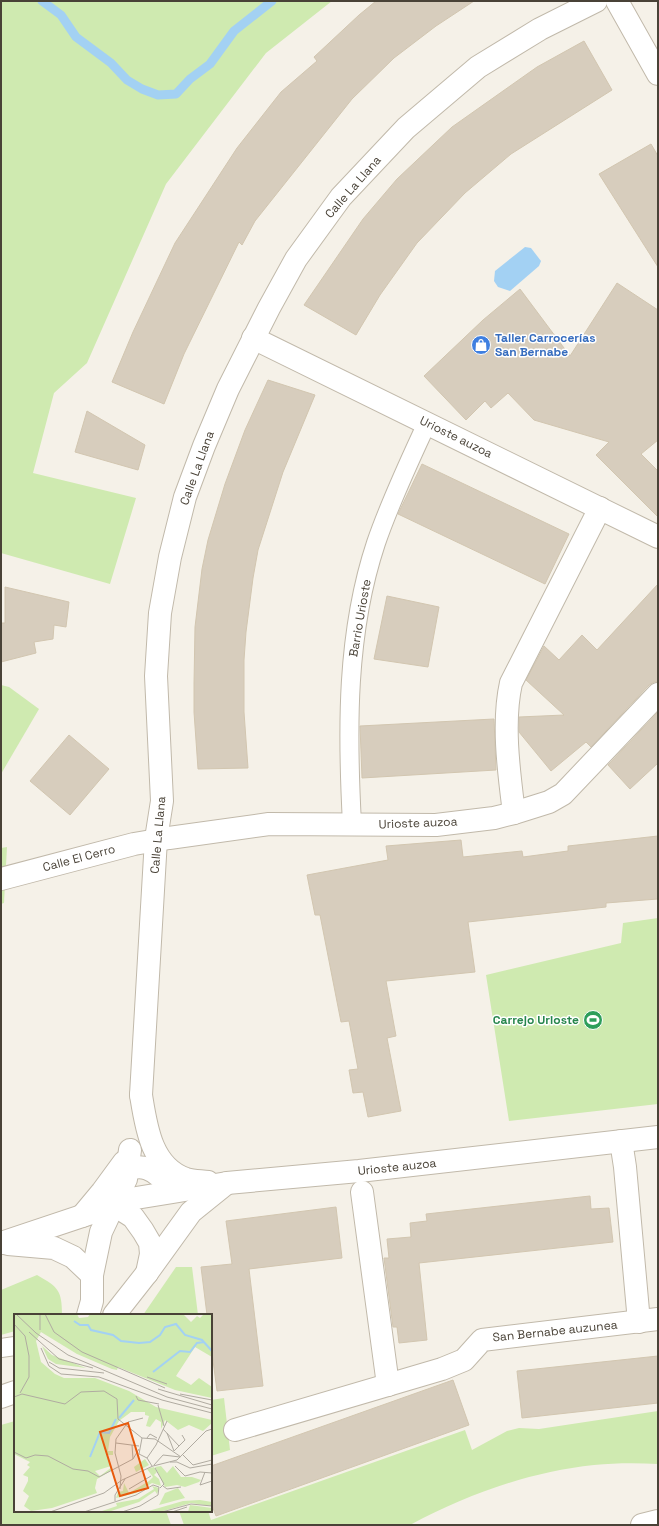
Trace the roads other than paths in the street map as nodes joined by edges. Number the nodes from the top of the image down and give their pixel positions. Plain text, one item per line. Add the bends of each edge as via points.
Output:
1 (596, 1) edge
2 (617, 1) edge
3 (658, 74) edge
4 (253, 338) junction
5 (427, 423) junction
6 (600, 508) junction
7 (658, 537) edge
8 (658, 694) edge
9 (514, 813) junction
10 (352, 824) junction
11 (156, 840) junction
12 (1, 879) edge
13 (141, 1095) junction
14 (658, 1137) edge
15 (621, 1141) junction
16 (124, 1166) junction
17 (227, 1183) junction
18 (173, 1192) junction
19 (362, 1192) dead end
20 (114, 1205) junction
21 (82, 1216) junction
22 (1, 1243) edge
23 (147, 1273) junction
24 (92, 1274) junction
25 (88, 1314) edge
26 (115, 1314) edge
27 (649, 1321) edge
28 (14, 1346) edge
29 (1, 1348) edge
30 (388, 1385) junction
31 (14, 1392) edge
32 (1, 1397) edge
33 (235, 1430) dead end
34 (658, 1521) edge
35 (642, 1525) edge

1 - 4 street, Calle La Llana via 540,28 478,67 406,128 341,197 305,246
2 - 3 street
4 - 5 street, Urioste auzoa
4 - 11 street, Calle La Llana via 201,453 185,497 170,557 160,614 156,676 162,801
5 - 6 street, Urioste auzoa
5 - 10 lane, Barrio Urioste via 376,543 356,631 349,736
6 - 7 street, Urioste auzoa
6 - 9 street via 511,683 507,700 507,727
8 - 9 street, Urioste auzoa via 563,794 549,802
9 - 10 street, Urioste auzoa via 436,825
10 - 11 street, Urioste auzoa via 269,824
11 - 12 street, Calle El Cerro
11 - 13 street, Calle La Llana
13 - 16 street via 134,1137
13 - 17 street via 150,1141 169,1168 186,1179
14 - 15 street, Urioste auzoa
15 - 17 street, Urioste auzoa via 359,1171
15 - 27 street, San Bernabe auzunea
16 - 18 street via 144,1167 155,1172
16 - 20 street via 126,1179
16 - 21 street
17 - 18 street, Urioste auzoa
17 - 23 street via 191,1212
18 - 20 street, Urioste auzoa via 136,1198
19 - 30 street
20 - 21 street, Urioste auzoa
20 - 23 street via 133,1217 150,1243 151,1254
20 - 24 street via 101,1232
21 - 22 street, Urioste auzoa
22 - 24 street via 54,1248 73,1257
23 - 26 street
24 - 25 street via 92,1301
27 - 30 street, San Bernabe auzunea via 482,1340 464,1360
28 - 29 lane
30 - 33 street, San Bernabe auzunea
31 - 32 street
34 - 35 street

